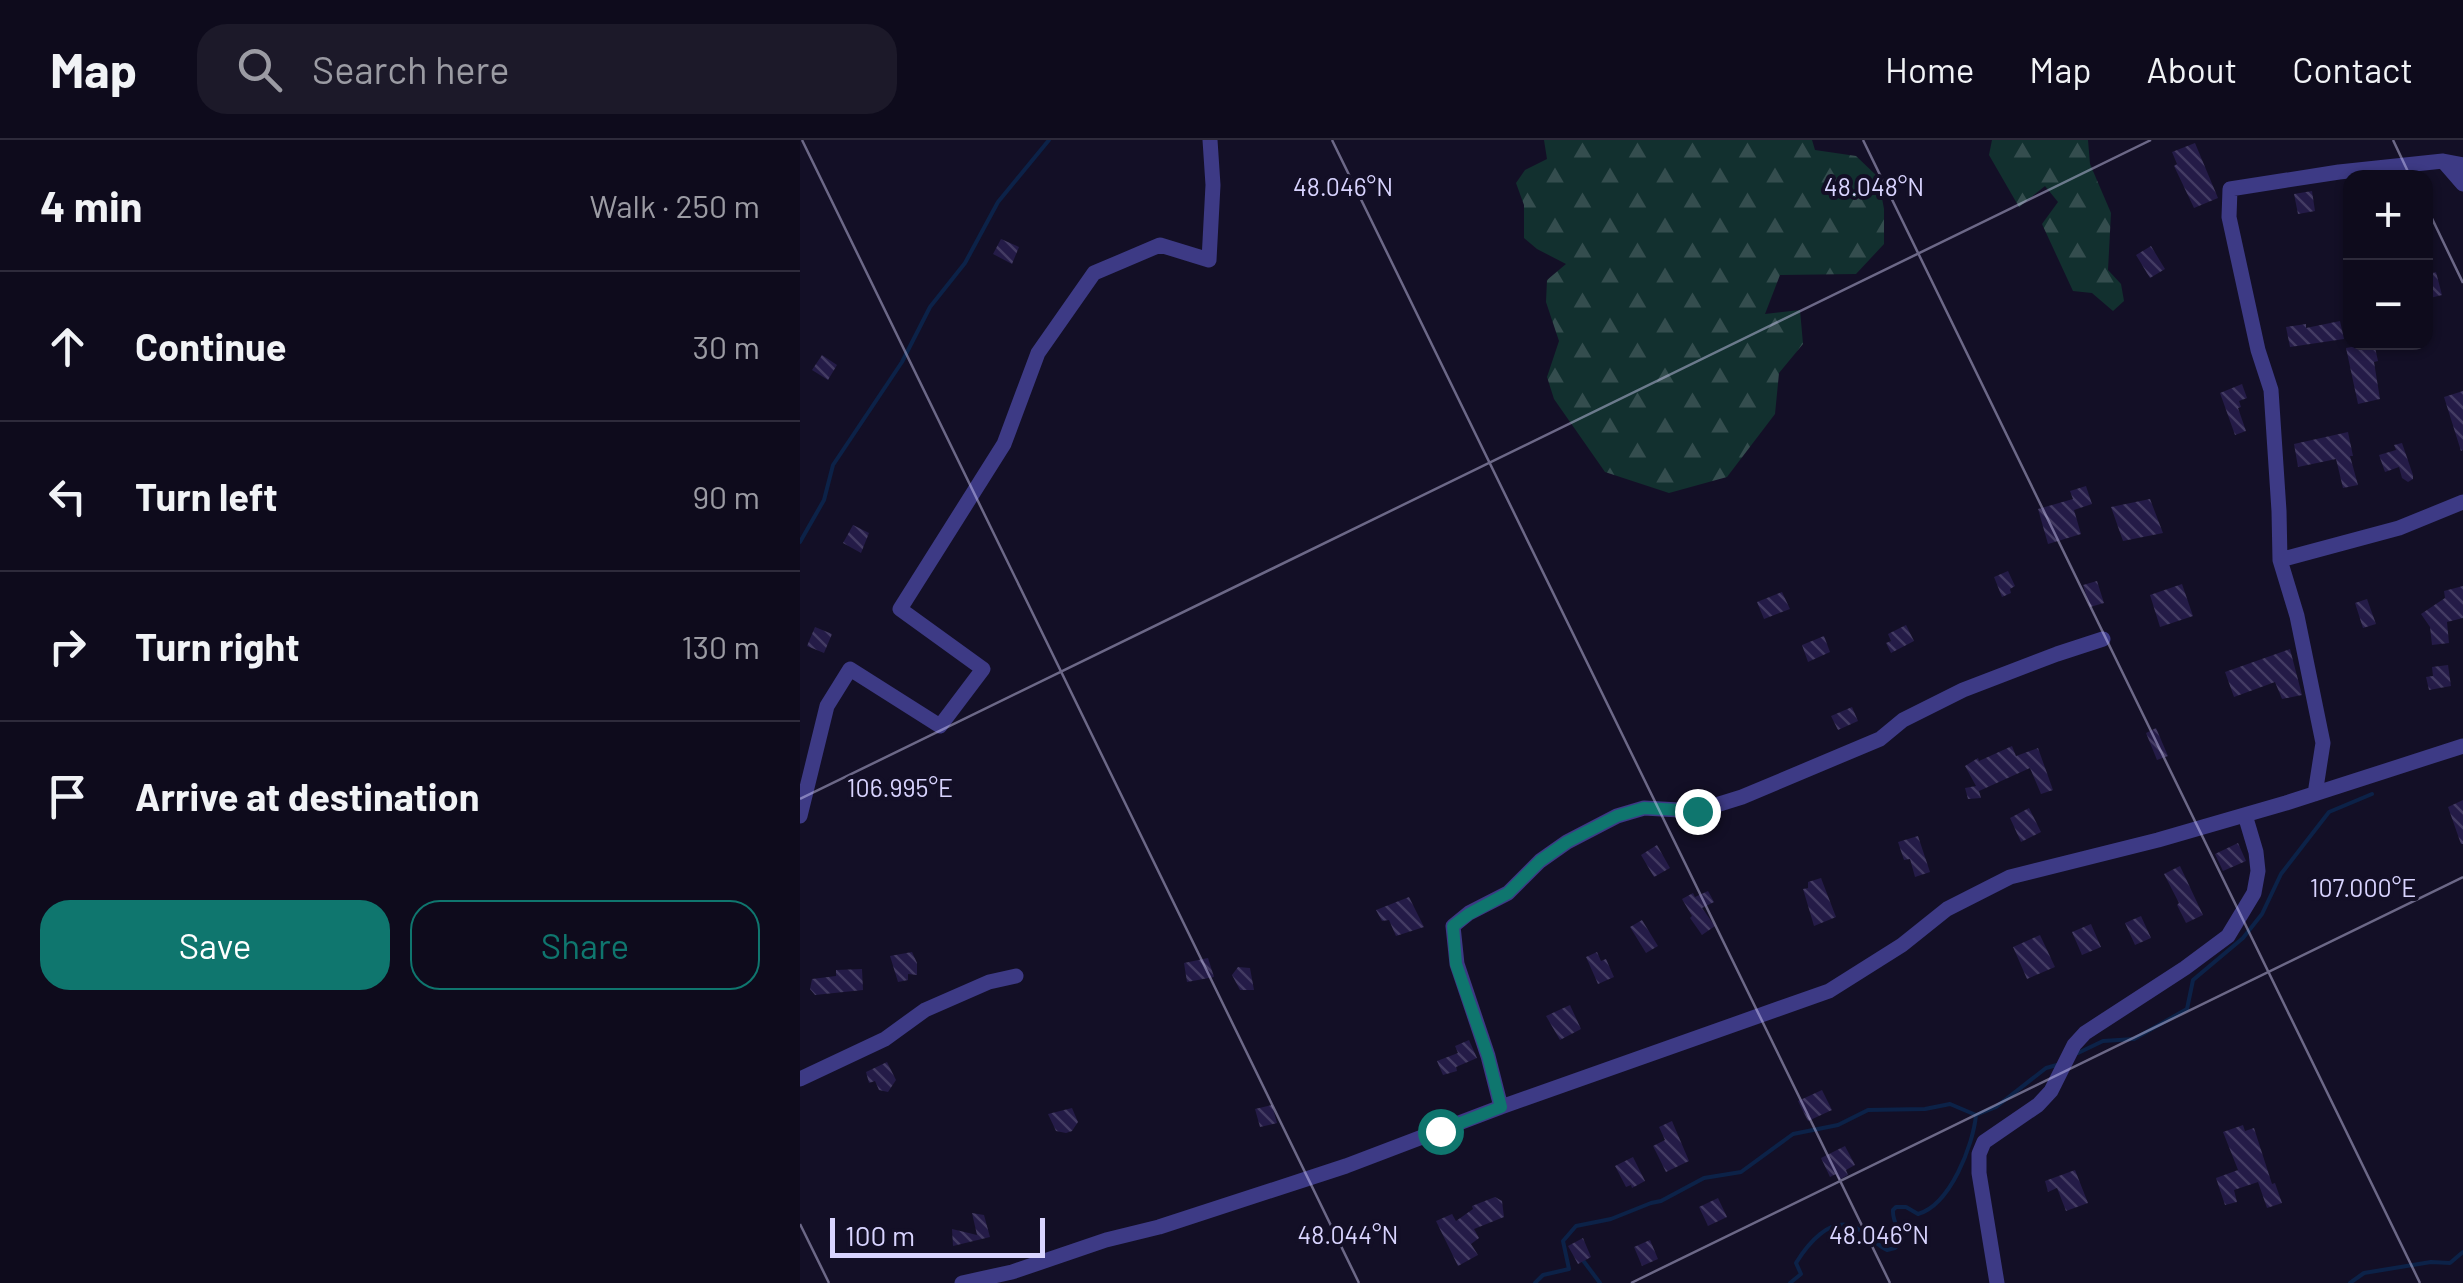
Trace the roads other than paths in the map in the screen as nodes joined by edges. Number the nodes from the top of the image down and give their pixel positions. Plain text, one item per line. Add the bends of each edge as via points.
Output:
1 (1210, 140) edge
2 (2443, 161) junction
3 (2463, 165) edge
4 (2463, 184) edge
5 (2463, 502) edge
6 (2280, 560) junction
7 (2103, 639) dead end
8 (2463, 746) edge
9 (2315, 794) junction
10 (2245, 815) junction
11 (800, 816) edge
12 (1016, 976) dead end
13 (800, 1080) edge
14 (1501, 1107) junction
15 (962, 1283) edge
16 (1998, 1283) edge

1 - 11 street via 1209,260 1160,245 1094,274 1038,354 1004,444 900,610 983,669 940,726 850,669 826,706
2 - 3 street
2 - 4 street
2 - 6 street via 2230,188 2229,217 2271,390
5 - 6 street via 2399,528
6 - 9 street via 2323,743
7 - 14 street via 1963,690 1880,738 1742,797 1697,811 1644,808 1617,816 1567,842 1508,893 1453,926 1456,964
8 - 9 street
9 - 10 street
10 - 14 street via 2010,878 1948,909 1829,991
10 - 16 street via 2258,871 2254,893 2228,936 2085,1033 2038,1105 1984,1142 1980,1174
12 - 13 street via 926,1010 886,1039
14 - 15 street via 1346,1166

